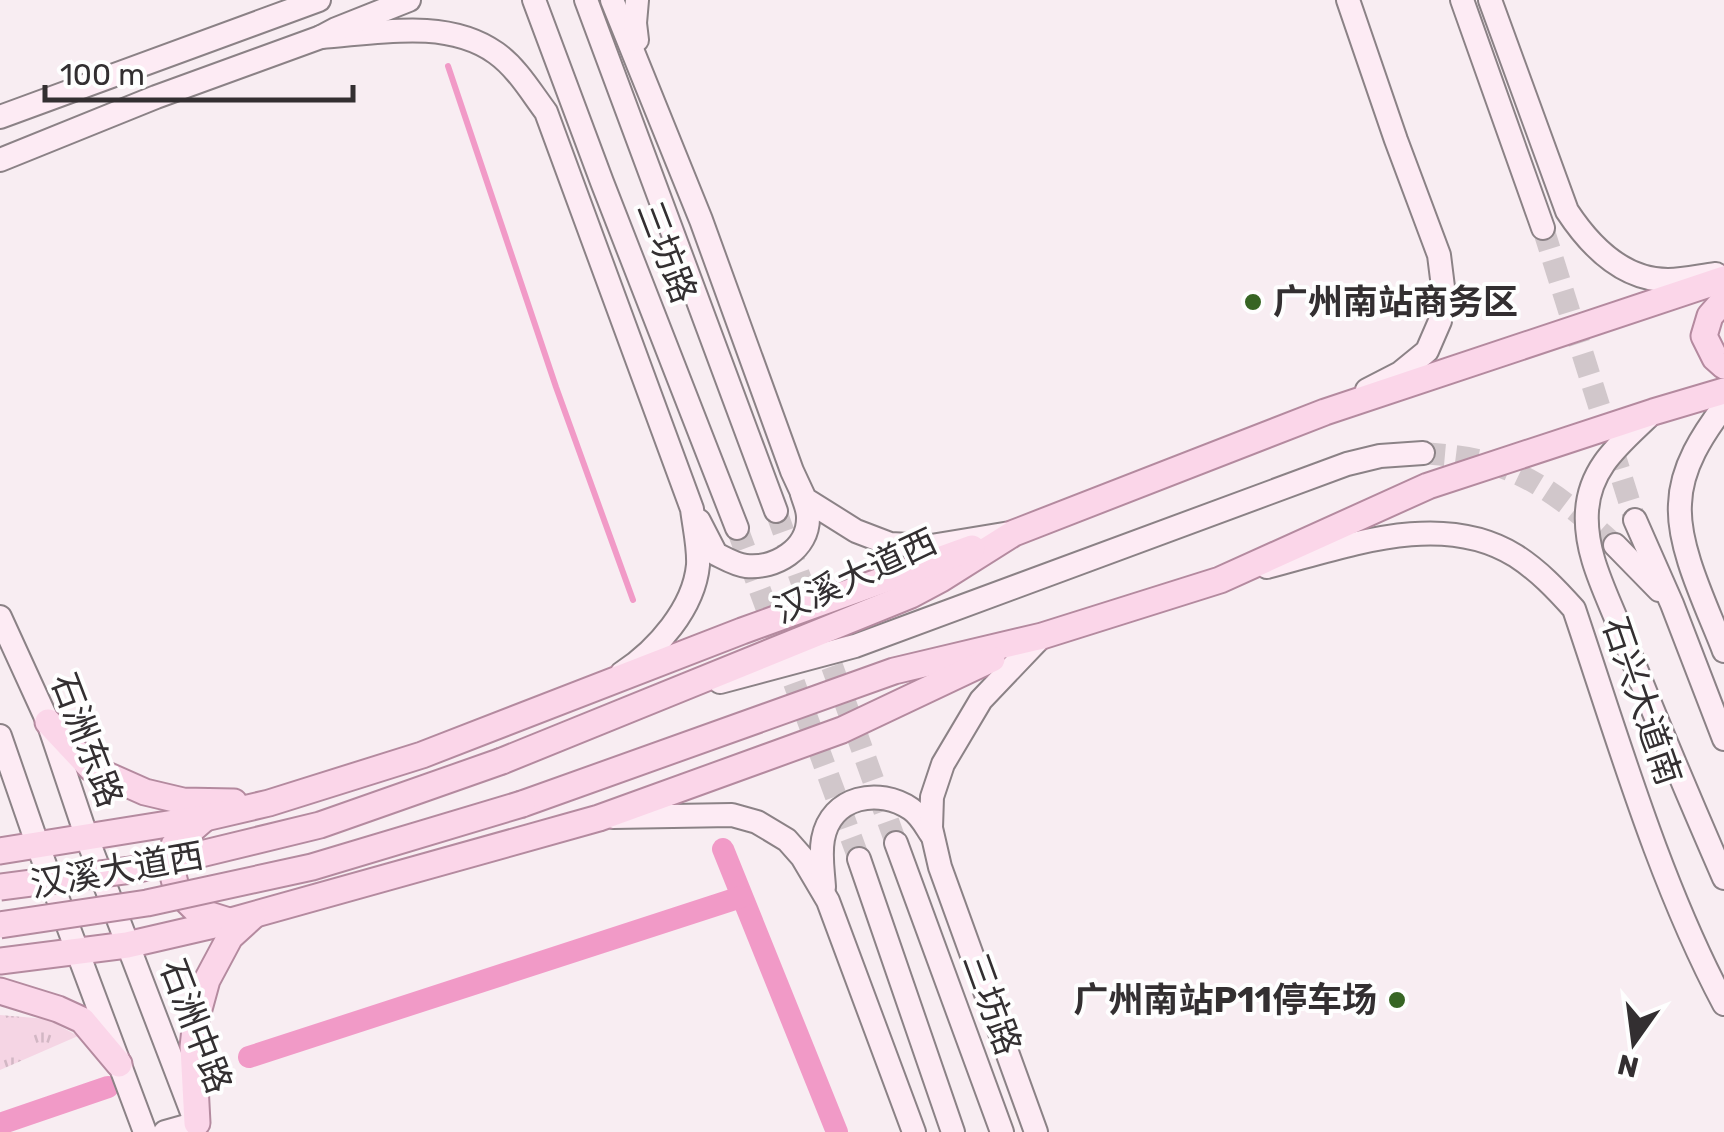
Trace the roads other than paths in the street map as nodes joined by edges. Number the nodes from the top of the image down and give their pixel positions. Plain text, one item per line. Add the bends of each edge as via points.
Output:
1 (318, 0) edge
2 (410, 0) edge
3 (534, 0) edge
4 (586, 0) edge
5 (612, 0) edge
6 (637, 0) edge
7 (1348, 0) edge
8 (1462, 0) edge
9 (1490, 0) edge
10 (329, 33) junction
11 (640, 63) junction
12 (0, 118) edge
13 (0, 160) edge
14 (1543, 228) tunnel mouth
15 (1724, 276) edge
16 (1724, 300) edge
17 (1724, 366) edge
18 (1724, 391) edge
19 (1724, 406) edge
20 (1325, 412) junction
21 (1653, 412) junction
22 (1423, 452) tunnel mouth
23 (801, 490) junction
24 (692, 509) junction
25 (776, 510) tunnel mouth
26 (1635, 520) tunnel mouth
27 (737, 528) tunnel mouth
28 (1014, 532) junction
29 (1616, 545) tunnel mouth
30 (1596, 569) junction
31 (1220, 580) junction
32 (1672, 604) junction
33 (1574, 609) junction
34 (0, 618) edge
35 (1042, 636) junction
36 (10, 642) junction
37 (1724, 651) edge
38 (0, 663) edge
39 (604, 685) junction
40 (659, 698) junction
41 (48, 722) junction
42 (0, 736) edge
43 (1724, 739) edge
44 (270, 802) junction
45 (205, 818) junction
46 (599, 818) junction
47 (934, 837) junction
48 (86, 838) junction
49 (896, 843) tunnel mouth
50 (38, 846) junction
51 (0, 851) edge
52 (859, 858) tunnel mouth
53 (1724, 878) edge
54 (0, 887) edge
55 (825, 896) junction
56 (242, 918) junction
57 (0, 925) edge
58 (126, 945) junction
59 (79, 952) junction
60 (0, 961) edge
61 (0, 991) edge
62 (1724, 1004) edge
63 (119, 1064) junction
64 (198, 1128) edge
65 (145, 1132) edge
66 (165, 1132) edge
67 (914, 1132) edge
68 (953, 1132) edge
69 (1002, 1132) edge
70 (1036, 1132) edge

1 - 10 main road via 342,11
1 - 12 main road
2 - 10 main road
3 - 27 main road, 三坊路
4 - 25 main road, 三坊路
5 - 11 main road
6 - 11 main road
7 - 20 main road via 1439,255 1443,287 1440,322 1427,351 1400,373
8 - 14 main road
9 - 15 main road via 1567,211 1584,236 1613,262 1641,275
10 - 13 main road
10 - 24 main road via 447,32 496,53 519,75 546,112
11 - 23 main road
15 - 20 main road, 汉溪大道西
16 - 17 main road via 1704,336
18 - 21 main road, 汉溪大道西
19 - 37 main road via 1689,464 1680,502 1682,538
20 - 28 main road, 汉溪大道西
21 - 30 main road via 1600,465 1587,510
21 - 31 main road, 汉溪大道西 via 1428,486
22 - 40 main road via 1347,464 855,646
23 - 24 main road via 808,514 802,540 771,564 748,566 716,554
23 - 28 main road via 832,518 890,544 930,546
24 - 39 main road via 698,564 692,590 644,658
26 - 32 main road, 石兴大道南
28 - 39 main road
28 - 40 main road, 汉溪大道西 via 910,595
29 - 32 main road
30 - 33 main road via 1582,574
30 - 53 main road
31 - 33 main road, 石兴大道南 via 1388,536 1435,533 1514,554
31 - 35 main road, 汉溪大道西
32 - 43 main road, 石兴大道南
33 - 62 main road, 石兴大道南 via 1646,821
34 - 36 main road, 石洲东路
35 - 46 main road via 842,730
35 - 47 main road via 981,700 952,747 932,797
35 - 57 main road, 汉溪大道西, bridge via 894,671 522,804 312,867 148,903
36 - 38 main road via 10,654
36 - 41 main road, 石洲东路
39 - 44 main road via 422,755
40 - 54 main road, 汉溪大道西, bridge via 320,825 139,869
41 - 44 main road via 91,768 145,792 183,801
41 - 48 main road, 石洲东路
42 - 50 main road
44 - 45 main road
45 - 48 main road
45 - 56 main road via 174,845 177,891 197,911
46 - 55 main road via 732,815 758,822 788,840
46 - 56 main road
47 - 55 main road via 916,812 885,796 846,804 823,840
47 - 70 main road
48 - 50 main road
48 - 58 main road, 石洲东路
49 - 69 main road, 三坊路
50 - 51 main road
50 - 59 main road
52 - 68 main road
55 - 67 main road
56 - 58 main road
56 - 64 main road via 207,980 200,1007 192,1047
58 - 59 main road
58 - 64 main road, 石洲中路
59 - 60 main road
59 - 63 main road
61 - 63 main road via 82,1020
63 - 65 main road
64 - 66 main road

